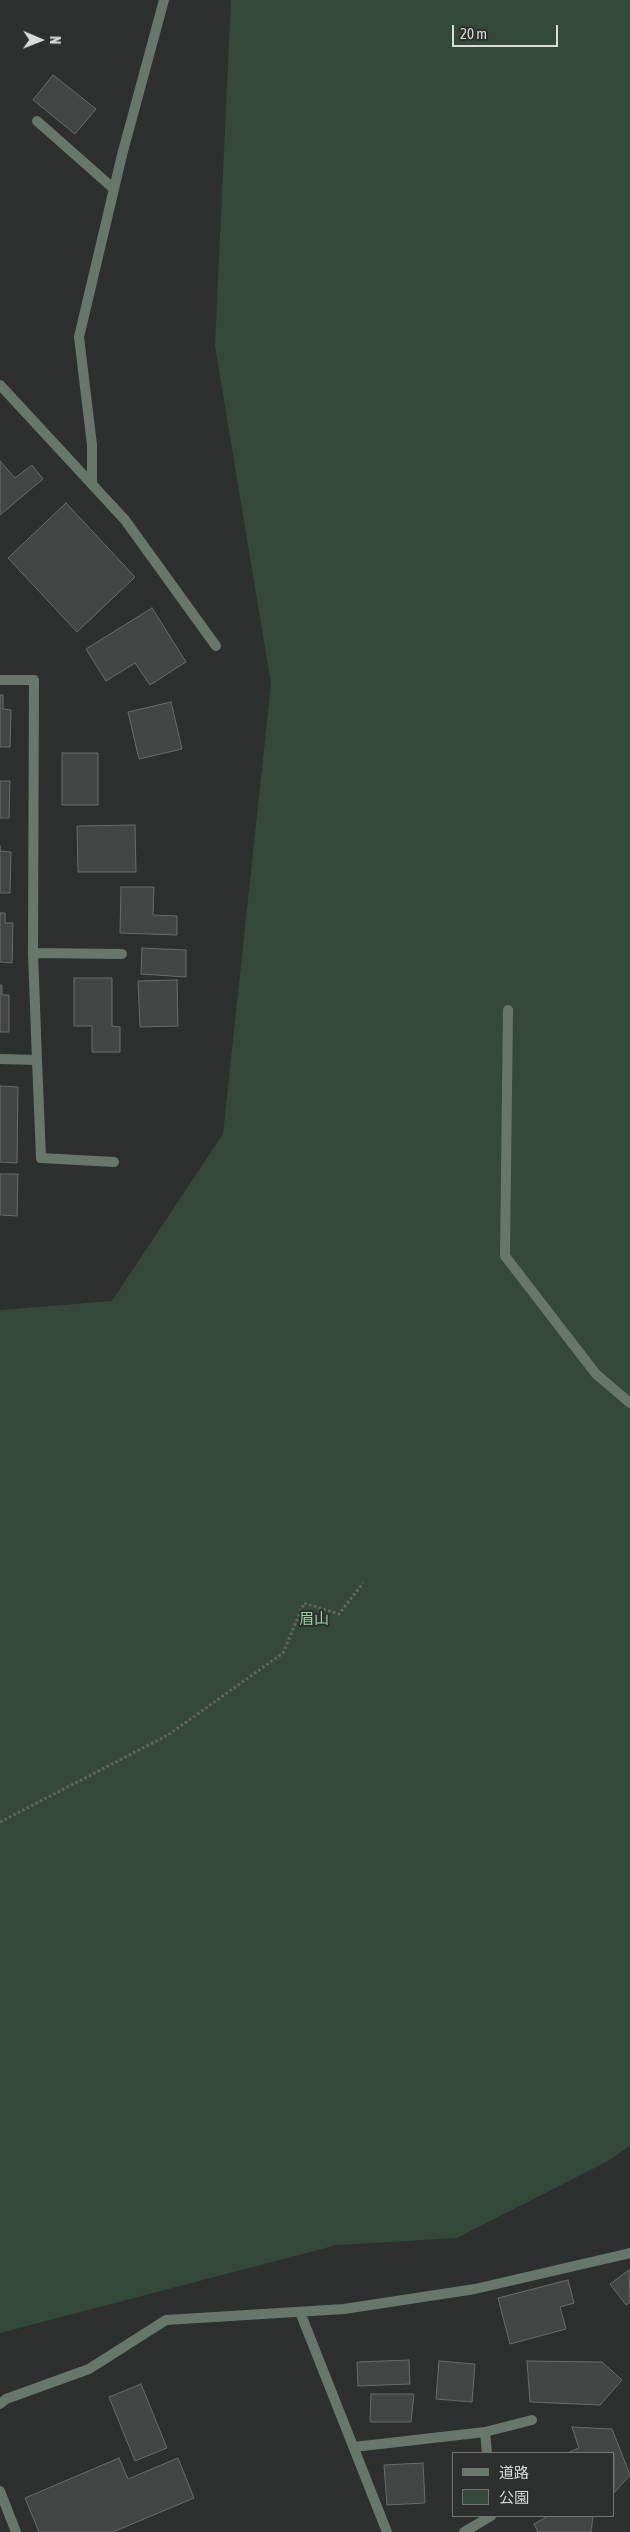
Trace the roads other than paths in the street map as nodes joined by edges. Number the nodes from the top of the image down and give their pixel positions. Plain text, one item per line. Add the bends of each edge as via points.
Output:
1 (164, 0) edge
2 (37, 121) dead end
3 (114, 189) junction
4 (0, 385) edge
5 (92, 484) junction
6 (216, 646) dead end
7 (0, 680) edge
8 (33, 953) junction
9 (122, 954) dead end
10 (508, 1010) dead end
11 (0, 1060) edge
12 (37, 1060) junction
13 (114, 1162) dead end
14 (630, 1404) edge
15 (630, 2253) edge
16 (300, 2312) junction
17 (0, 2404) edge
18 (532, 2420) dead end
19 (485, 2432) junction
20 (354, 2447) junction
21 (487, 2452) edge
22 (0, 2491) edge
23 (489, 2517) edge
24 (16, 2532) edge
25 (387, 2532) edge
26 (464, 2532) edge

1 - 3 street
2 - 3 street
3 - 5 street via 79,337 92,445
4 - 5 street
5 - 6 street via 125,520
7 - 8 street via 34,680
8 - 9 street
8 - 12 street
10 - 14 street via 505,1256 596,1374
11 - 12 street
12 - 13 street via 41,1158
15 - 16 street via 475,2289 344,2309
16 - 17 street via 166,2320 89,2368
16 - 20 street
18 - 19 street
19 - 20 street
19 - 21 street
20 - 25 street
22 - 24 street
23 - 26 street

